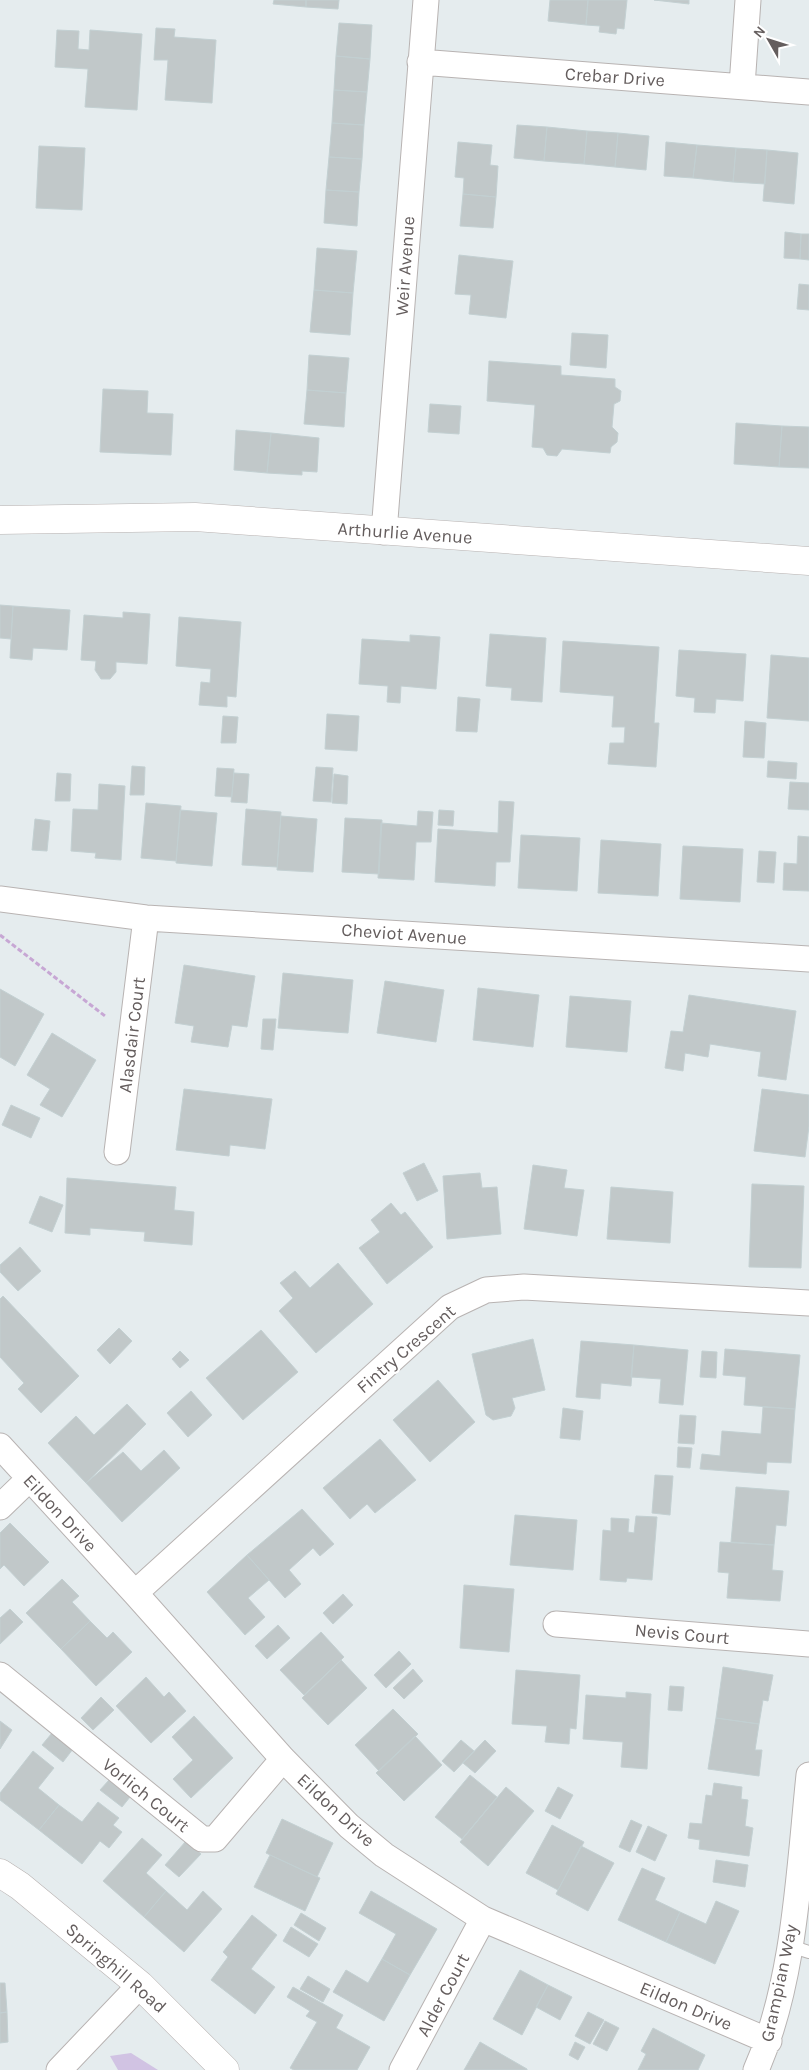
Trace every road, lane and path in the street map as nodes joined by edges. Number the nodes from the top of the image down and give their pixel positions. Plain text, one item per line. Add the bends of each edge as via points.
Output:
1 (426, 0) edge
2 (748, 0) edge
3 (420, 62) junction
4 (742, 86) junction
5 (809, 92) edge
6 (0, 520) edge
7 (384, 532) junction
8 (809, 561) edge
9 (0, 899) edge
10 (146, 918) junction
11 (0, 935) edge
12 (809, 959) edge
13 (133, 1025) junction
14 (117, 1152) dead end
15 (809, 1304) edge
16 (0, 1446) edge
17 (29, 1479) junction
18 (0, 1507) edge
19 (135, 1593) junction
20 (556, 1624) dead end
21 (809, 1644) edge
22 (0, 1675) edge
23 (283, 1759) junction
24 (809, 1775) edge
25 (0, 1873) edge
26 (483, 1919) junction
27 (800, 1949) edge
28 (140, 1985) junction
29 (769, 2041) junction
30 (59, 2070) edge
31 (225, 2070) edge
32 (402, 2070) edge
33 (756, 2070) edge

1 - 3 street, Weir Avenue
2 - 4 street
3 - 4 street, Crebar Drive
3 - 7 street, Weir Avenue
4 - 5 street, Crebar Drive
6 - 7 street, Arthurlie Avenue via 195,517
7 - 8 street, Arthurlie Avenue
9 - 10 street, Cheviot Avenue
10 - 12 street, Cheviot Avenue
10 - 13 street, Alasdair Court
11 - 13 path via 114,1024
13 - 14 street, Alasdair Court
15 - 19 street, Fintry Crescent via 524,1287 486,1290 450,1307
16 - 17 street, Eildon Drive
17 - 18 street
17 - 19 street, Eildon Drive
19 - 23 street, Eildon Drive
20 - 21 street, Nevis Court
22 - 23 street, Vorlich Court via 202,1839 214,1839
23 - 26 street, Eildon Drive via 349,1826 384,1855
24 - 27 street, Grampian Way
25 - 28 street, Springhill Road
26 - 29 street, Eildon Drive
26 - 32 street, Alder Court
27 - 29 street, Grampian Way
28 - 30 street
28 - 31 street, Springhill Road
29 - 33 street, Grampian Way

